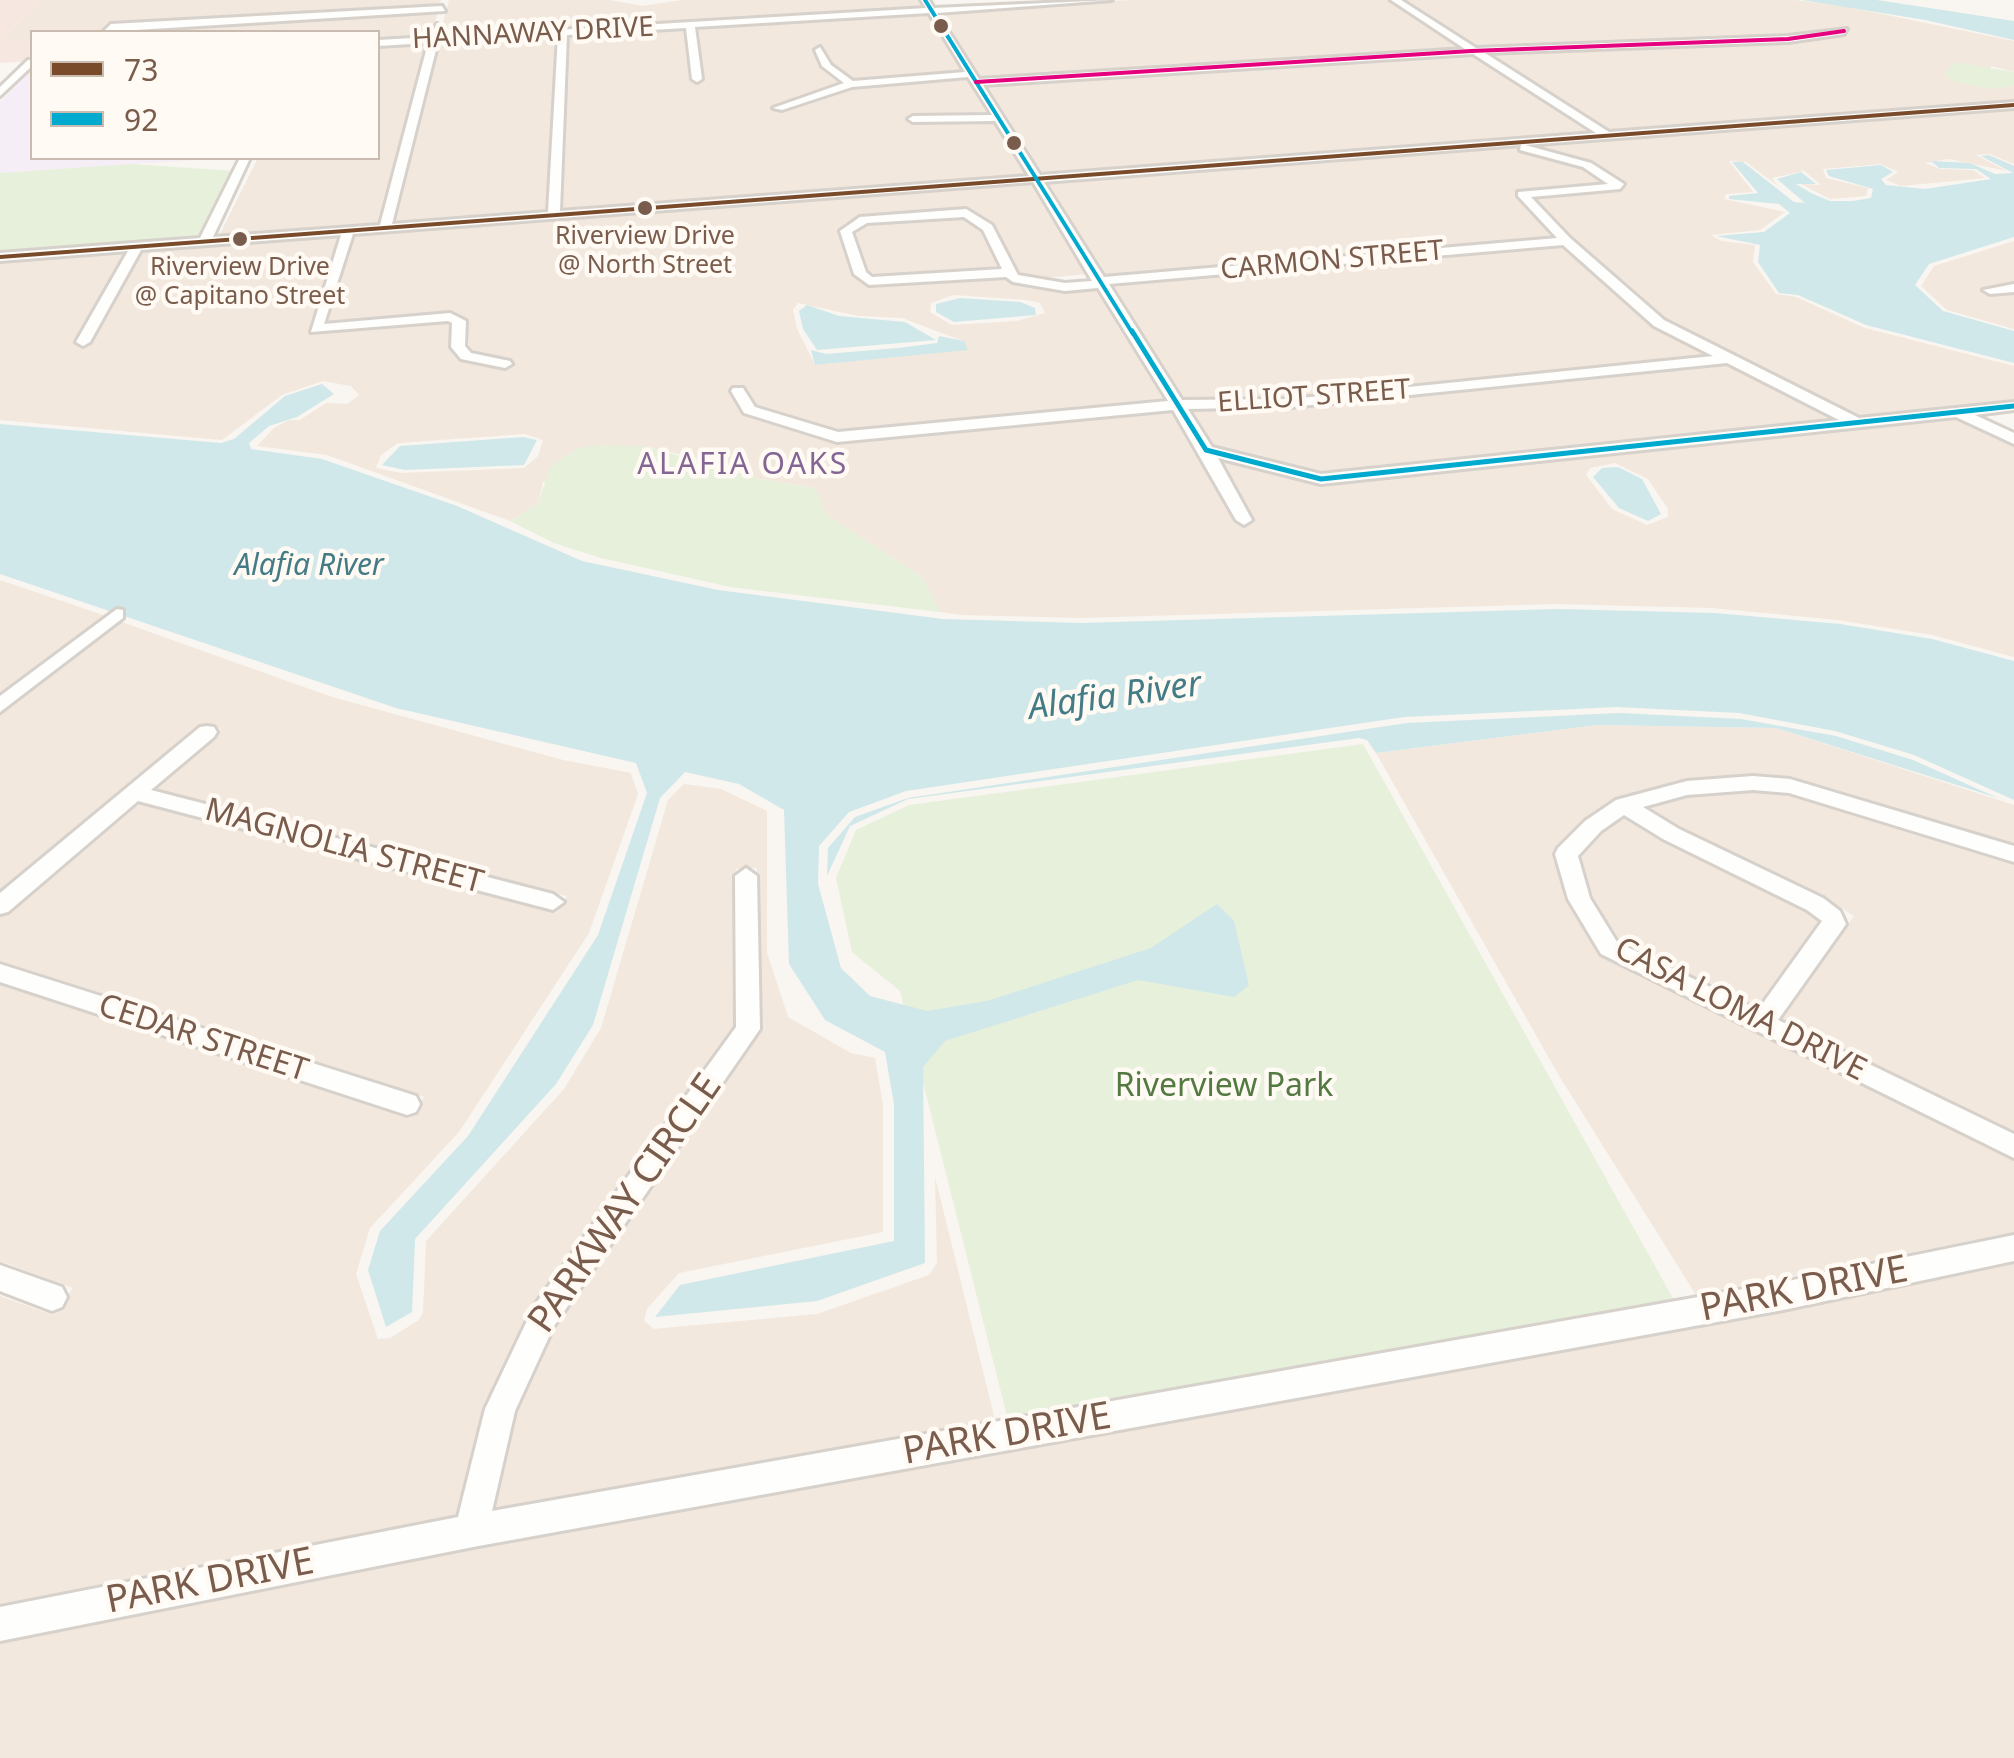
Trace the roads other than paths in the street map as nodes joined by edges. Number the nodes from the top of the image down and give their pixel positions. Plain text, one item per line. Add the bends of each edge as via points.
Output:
1 (1108, 0) edge
2 (1395, 0) edge
3 (444, 4) edge
4 (928, 5) edge
5 (690, 25) junction
6 (109, 30) edge
7 (1844, 31) dead end
8 (562, 32) junction
9 (434, 40) junction
10 (380, 43) edge
11 (820, 50) dead end
12 (1471, 51) junction
13 (30, 62) edge
14 (16, 63) dead end
15 (30, 64) edge
16 (974, 78) junction
17 (697, 79) dead end
18 (851, 84) junction
19 (0, 93) edge
20 (2014, 105) edge
21 (778, 108) dead end
22 (998, 118) junction
23 (913, 119) dead end
24 (1606, 135) junction
25 (1505, 143) junction
26 (243, 160) edge
27 (1035, 178) junction
28 (554, 215) junction
29 (385, 228) junction
30 (348, 230) junction
31 (204, 241) junction
32 (1566, 241) junction
33 (137, 246) junction
34 (0, 257) edge
35 (1006, 273) junction
36 (1098, 281) junction
37 (2014, 288) edge
38 (1990, 290) dead end
39 (83, 342) dead end
40 (1726, 359) junction
41 (506, 364) dead end
42 (738, 392) dead end
43 (1174, 404) junction
44 (2014, 406) edge
45 (1960, 413) junction
46 (1859, 424) junction
47 (2014, 439) edge
48 (1206, 450) junction
49 (1244, 520) dead end
50 (118, 614) dead end
51 (0, 706) edge
52 (208, 732) dead end
53 (135, 793) junction
54 (1624, 805) junction
55 (2014, 854) edge
56 (746, 876) dead end
57 (552, 902) dead end
58 (0, 906) edge
59 (0, 973) edge
60 (1762, 1023) junction
61 (407, 1104) dead end
62 (2014, 1147) edge
63 (2014, 1248) edge
64 (0, 1278) edge
65 (52, 1297) dead end
66 (474, 1530) junction
67 (0, 1624) edge

1 - 4 street, HANNAWAY DRIVE
2 - 12 street
3 - 6 street
3 - 9 street
4 - 5 street, HANNAWAY DRIVE
4 - 16 street
5 - 8 street, HANNAWAY DRIVE
5 - 17 street
7 - 12 street via 1770,40
8 - 9 street, HANNAWAY DRIVE
8 - 28 street
9 - 10 street, HANNAWAY DRIVE
9 - 29 street
11 - 18 street via 827,66
12 - 16 street
12 - 24 street
13 - 14 street
15 - 19 street
16 - 18 street
16 - 22 street
18 - 21 street
20 - 24 street
22 - 23 street
22 - 27 street
24 - 25 street
25 - 27 street
25 - 32 street via 1587,165 1620,186 1522,194
26 - 31 street
27 - 28 street
27 - 36 street
28 - 29 street
29 - 30 street
30 - 31 street
30 - 41 street via 316,330 450,317 459,320 458,347 466,356
31 - 33 street
32 - 36 street, CARMON STREET
32 - 40 street via 1659,323
33 - 34 street
33 - 39 street
35 - 35 street via 988,228 974,216 864,220 847,228 860,274 869,281
35 - 36 street, CARMON STREET via 1066,287
36 - 43 street
37 - 38 street
40 - 43 street, ELLIOT STREET via 1292,403
40 - 46 street
42 - 43 street, ELLIOT STREET via 749,410 837,437
43 - 48 street
44 - 45 street
45 - 46 street
45 - 47 street
46 - 48 street via 1321,479
48 - 49 street
50 - 51 street
52 - 53 street
53 - 57 street, MAGNOLIA STREET
53 - 58 street
54 - 55 street, CASA LOMA DRIVE via 1687,788 1790,786
54 - 60 street, CASA LOMA DRIVE via 1566,854 1578,899 1608,948
54 - 60 street via 1832,917 1834,924
56 - 66 street, PARKWAY CIRCLE via 748,1029 544,1316 500,1409
59 - 61 street, CEDAR STREET
60 - 62 street, CASA LOMA DRIVE
63 - 66 street, PARK DRIVE via 1783,1296
64 - 65 street
66 - 67 street, PARK DRIVE

